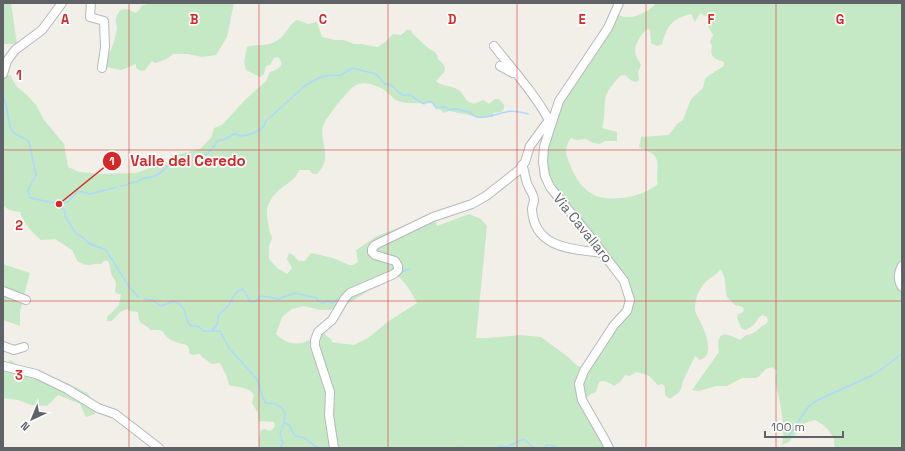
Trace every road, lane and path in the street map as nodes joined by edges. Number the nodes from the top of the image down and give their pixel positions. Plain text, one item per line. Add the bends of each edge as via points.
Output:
1 (62, 3) edge
2 (91, 3) edge
3 (619, 3) edge
4 (494, 46) dead end
5 (500, 66) dead end
6 (102, 68) dead end
7 (3, 74) edge
8 (520, 78) junction
9 (551, 119) junction
10 (522, 166) junction
11 (603, 253) junction
12 (902, 266) edge
13 (902, 287) edge
14 (3, 291) edge
15 (26, 300) dead end
16 (3, 346) edge
17 (24, 347) dead end
18 (3, 366) edge
19 (159, 448) edge
20 (334, 448) edge
21 (609, 448) edge

1 - 7 street via 42,30 16,50 7,61
2 - 6 street via 90,17 104,21 105,47
3 - 9 street, Via Cavallaro via 608,28 559,101
4 - 8 street
5 - 8 street
8 - 9 street
9 - 10 street via 530,146
9 - 11 street, Via Cavallaro via 544,147 545,176 550,187
10 - 11 street via 534,199 532,209 536,225 544,238 555,245
10 - 20 street via 499,186 472,204 433,217 375,245 372,249 375,255 395,261 398,270 350,293 332,320 318,332 315,340 330,392 329,415
11 - 21 street, Via Cavallaro via 624,281 630,300 627,311 614,325 584,371 579,384 582,400
12 - 13 street via 899,282
14 - 15 street
16 - 17 street via 14,350
18 - 19 street via 36,374 67,388 98,408 115,414

